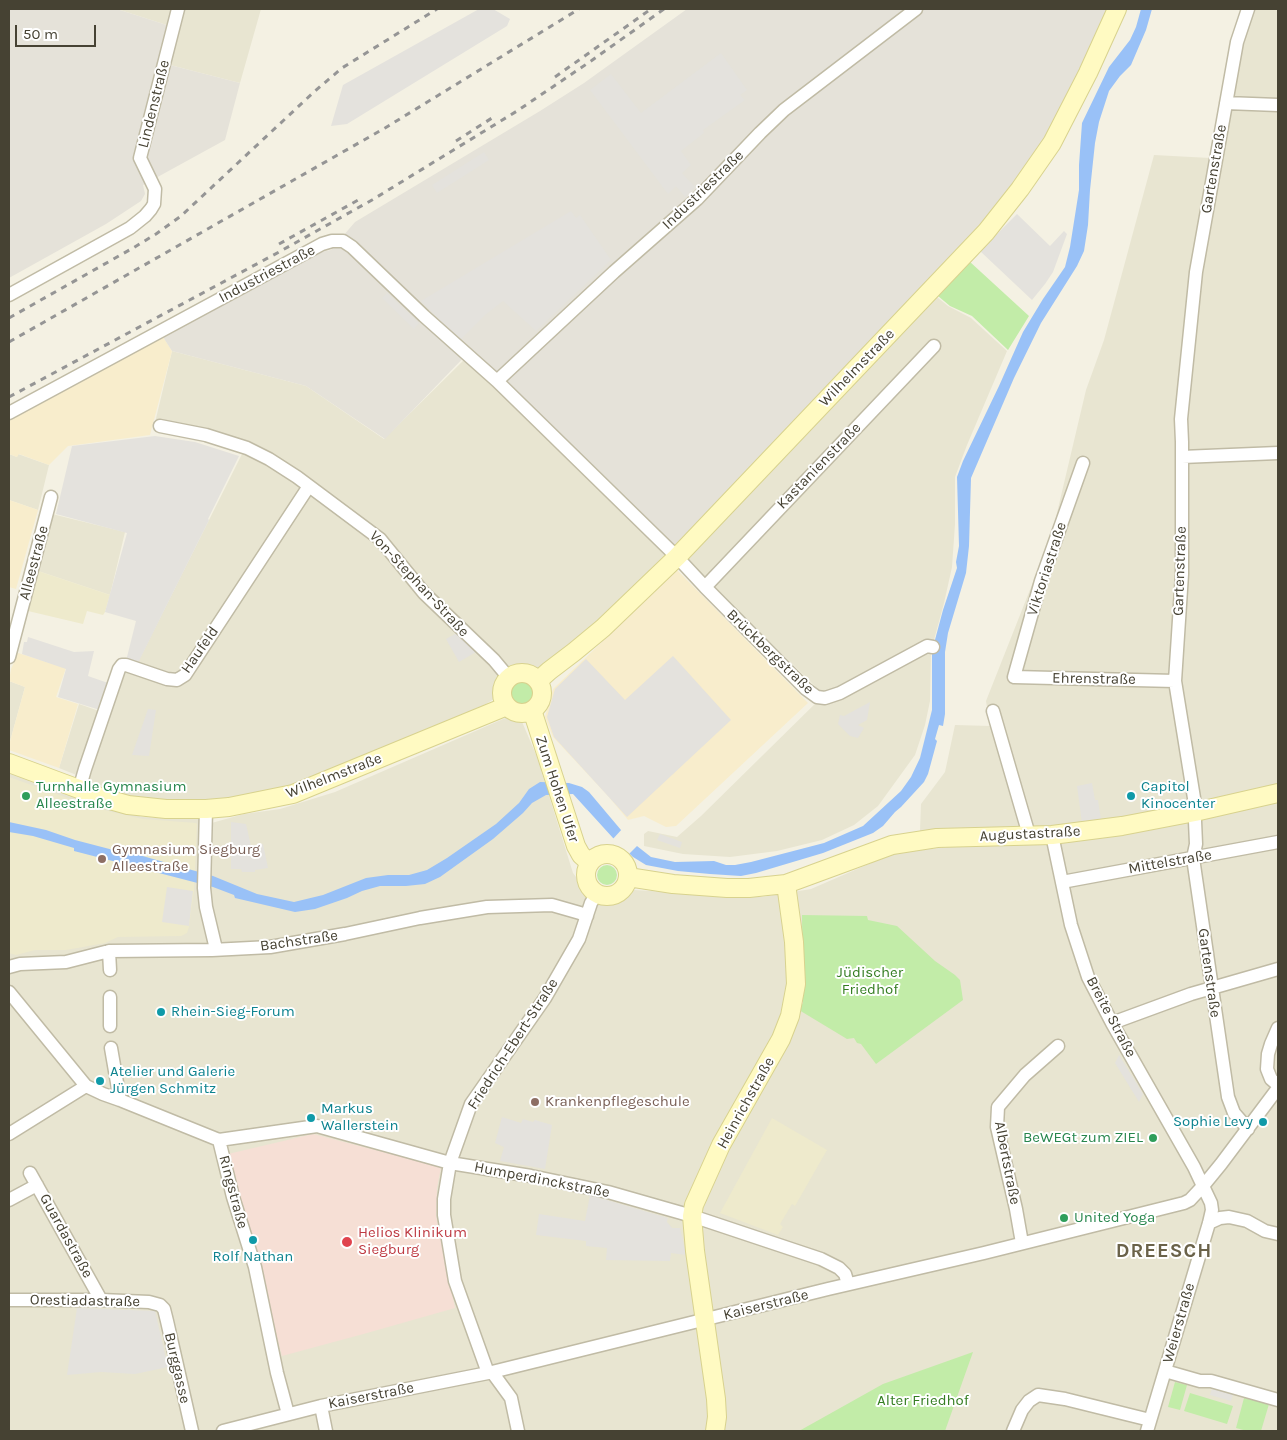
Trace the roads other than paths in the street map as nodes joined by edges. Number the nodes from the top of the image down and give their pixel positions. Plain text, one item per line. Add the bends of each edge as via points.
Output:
1 (178, 9) edge
2 (916, 9) edge
3 (1117, 9) edge
4 (1248, 9) edge
5 (1226, 103) junction
6 (1278, 104) edge
7 (9, 295) edge
8 (934, 346) dead end
9 (497, 381) junction
10 (9, 413) edge
11 (160, 426) dead end
12 (1278, 453) edge
13 (1182, 457) junction
14 (1083, 463) dead end
15 (309, 486) junction
16 (51, 497) dead end
17 (677, 557) junction
18 (705, 587) junction
19 (933, 646) dead end
20 (9, 658) edge
21 (1014, 677) joint
22 (509, 678) junction
23 (538, 681) junction
24 (1175, 681) junction
25 (507, 706) junction
26 (532, 710) junction
27 (993, 711) dead end
28 (9, 763) edge
29 (79, 790) junction
30 (1278, 793) edge
31 (206, 809) junction
32 (1195, 812) junction
33 (1029, 835) junction
34 (1052, 835) junction
35 (1278, 842) edge
36 (1192, 858) junction
37 (590, 864) junction
38 (628, 877) junction
39 (1062, 882) junction
40 (786, 884) junction
41 (597, 893) junction
42 (587, 916) junction
43 (216, 949) junction
44 (109, 951) junction
45 (9, 966) edge
46 (1278, 969) edge
47 (110, 970) dead end
48 (1211, 988) junction
49 (9, 992) edge
50 (110, 997) dead end
51 (1112, 1023) junction
52 (110, 1026) dead end
53 (1278, 1028) edge
54 (1058, 1046) dead end
55 (112, 1048) dead end
56 (86, 1086) junction
57 (1278, 1086) edge
58 (120, 1100) junction
59 (1248, 1130) junction
60 (9, 1134) edge
61 (219, 1140) junction
62 (450, 1163) junction
63 (30, 1173) dead end
64 (37, 1185) junction
65 (1203, 1186) junction
66 (9, 1200) edge
67 (692, 1216) junction
68 (1209, 1223) junction
69 (1278, 1234) edge
70 (1022, 1243) junction
71 (848, 1284) junction
72 (9, 1300) edge
73 (101, 1300) junction
74 (160, 1305) joint
75 (704, 1320) junction
76 (490, 1372) junction
77 (1165, 1372) junction
78 (1278, 1400) edge
79 (321, 1406) junction
80 (288, 1414) junction
81 (1149, 1426) edge
82 (192, 1431) edge
83 (223, 1431) edge
84 (326, 1431) edge
85 (518, 1431) edge
86 (715, 1431) edge
87 (1013, 1431) edge

1 - 7 street, Lindenstraße via 140,158 154,189 154,204 130,228
2 - 9 street, Industriestraße via 784,110 697,199
3 - 17 main road, Wilhelmstraße via 1052,143 986,232
4 - 5 street, Gartenstraße via 1237,42
5 - 6 street
5 - 13 street, Gartenstraße via 1196,272 1182,401
8 - 18 street, Kastanienstraße
9 - 10 street, Industriestraße via 352,247 332,241
9 - 17 street, Industriestraße
11 - 15 street, Von-Stephan-Straße via 206,435 247,448
12 - 13 street
13 - 24 street, Gartenstraße via 1182,574
14 - 21 street, Viktoriastraße via 1041,581
15 - 22 street, Von-Stephan-Straße via 380,539 424,593
15 - 29 street, Haufeld via 185,675 177,680 167,679 122,665
16 - 20 street, Alleestraße
17 - 18 street, Brückbergstraße
17 - 23 main road, Wilhelmstraße via 603,628
18 - 19 street, Brückbergstraße via 817,697 840,693 927,646
21 - 24 street, Ehrenstraße
22 - 23 main road via 521,673
22 - 25 main road via 502,695
23 - 26 main road via 542,695
24 - 32 street, Gartenstraße
25 - 26 main road via 522,713
25 - 31 main road, Wilhelmstraße via 293,794
26 - 37 main road, Zum Hohen Ufer via 576,846
27 - 33 street
28 - 29 main road, Wilhelmstraße
29 - 31 main road, Wilhelmstraße via 128,805
30 - 32 main road, Augustastraße
31 - 43 street via 204,888
32 - 34 main road, Augustastraße
32 - 36 street, Gartenstraße via 1196,844
33 - 34 main road, Augustastraße
33 - 40 main road, Augustastraße via 937,838 892,845
34 - 39 street, Breite Straße
35 - 36 street, Mittelstraße
36 - 39 street, Mittelstraße
36 - 48 street, Gartenstraße
37 - 38 main road via 604,854 616,856 625,865
37 - 41 main road via 588,882
38 - 40 main road via 727,888
38 - 41 main road via 623,888 614,895
39 - 51 street, Breite Straße via 1071,925 1088,977
40 - 67 main road, Heinrichstraße via 796,984 790,1016 781,1040 721,1145
41 - 42 street, Friedrich-Ebert-Straße
42 - 43 street, Bachstraße via 552,905 487,907 270,947
42 - 62 street, Friedrich-Ebert-Straße via 579,939 545,998 471,1104
43 - 44 street, Bachstraße
44 - 45 street, Bachstraße via 66,962
44 - 47 street
46 - 48 street
48 - 51 street
48 - 59 street, Gartenstraße via 1228,1097 1234,1113
49 - 56 street, Ringstraße
50 - 52 street
51 - 65 street, Breite Straße
53 - 57 street via 1268,1054 1267,1069
54 - 70 street, Albertstraße via 1025,1075 998,1108 997,1127
55 - 58 street
56 - 58 street, Ringstraße
56 - 60 street
57 - 59 street, Kaiserstraße
58 - 61 street, Ringstraße
59 - 65 street, Kaiserstraße
61 - 62 street, Humperdinckstraße via 317,1126
61 - 80 street, Ringstraße via 255,1267
62 - 67 street, Humperdinckstraße via 598,1190
62 - 76 street, Friedrich-Ebert-Straße via 444,1214 455,1281
63 - 64 street, Guardastraße
64 - 66 street
64 - 73 street, Guardastraße
65 - 68 street, Weierstraße via 1211,1203
65 - 70 street, Kaiserstraße via 1184,1203
67 - 71 street, Humperdinckstraße via 831,1264 845,1274
67 - 75 main road, Heinrichstraße
68 - 69 street via 1230,1216
68 - 77 street, Weierstraße
70 - 71 street, Kaiserstraße
71 - 75 street, Kaiserstraße
72 - 73 street, Orestiadastraße
73 - 74 street, Orestiadastraße
74 - 82 street, Burggasse via 164,1309
75 - 76 street, Kaiserstraße
75 - 86 main road, Heinrichstraße via 716,1399
76 - 79 street, Kaiserstraße
76 - 85 street, Friedrich-Ebert-Straße via 511,1398
77 - 78 street
77 - 81 street, Weierstraße
79 - 80 street, Kaiserstraße
79 - 84 street, Kaiserstraße
80 - 83 street, Kaiserstraße
81 - 87 street via 1065,1399 1038,1395 1022,1410

